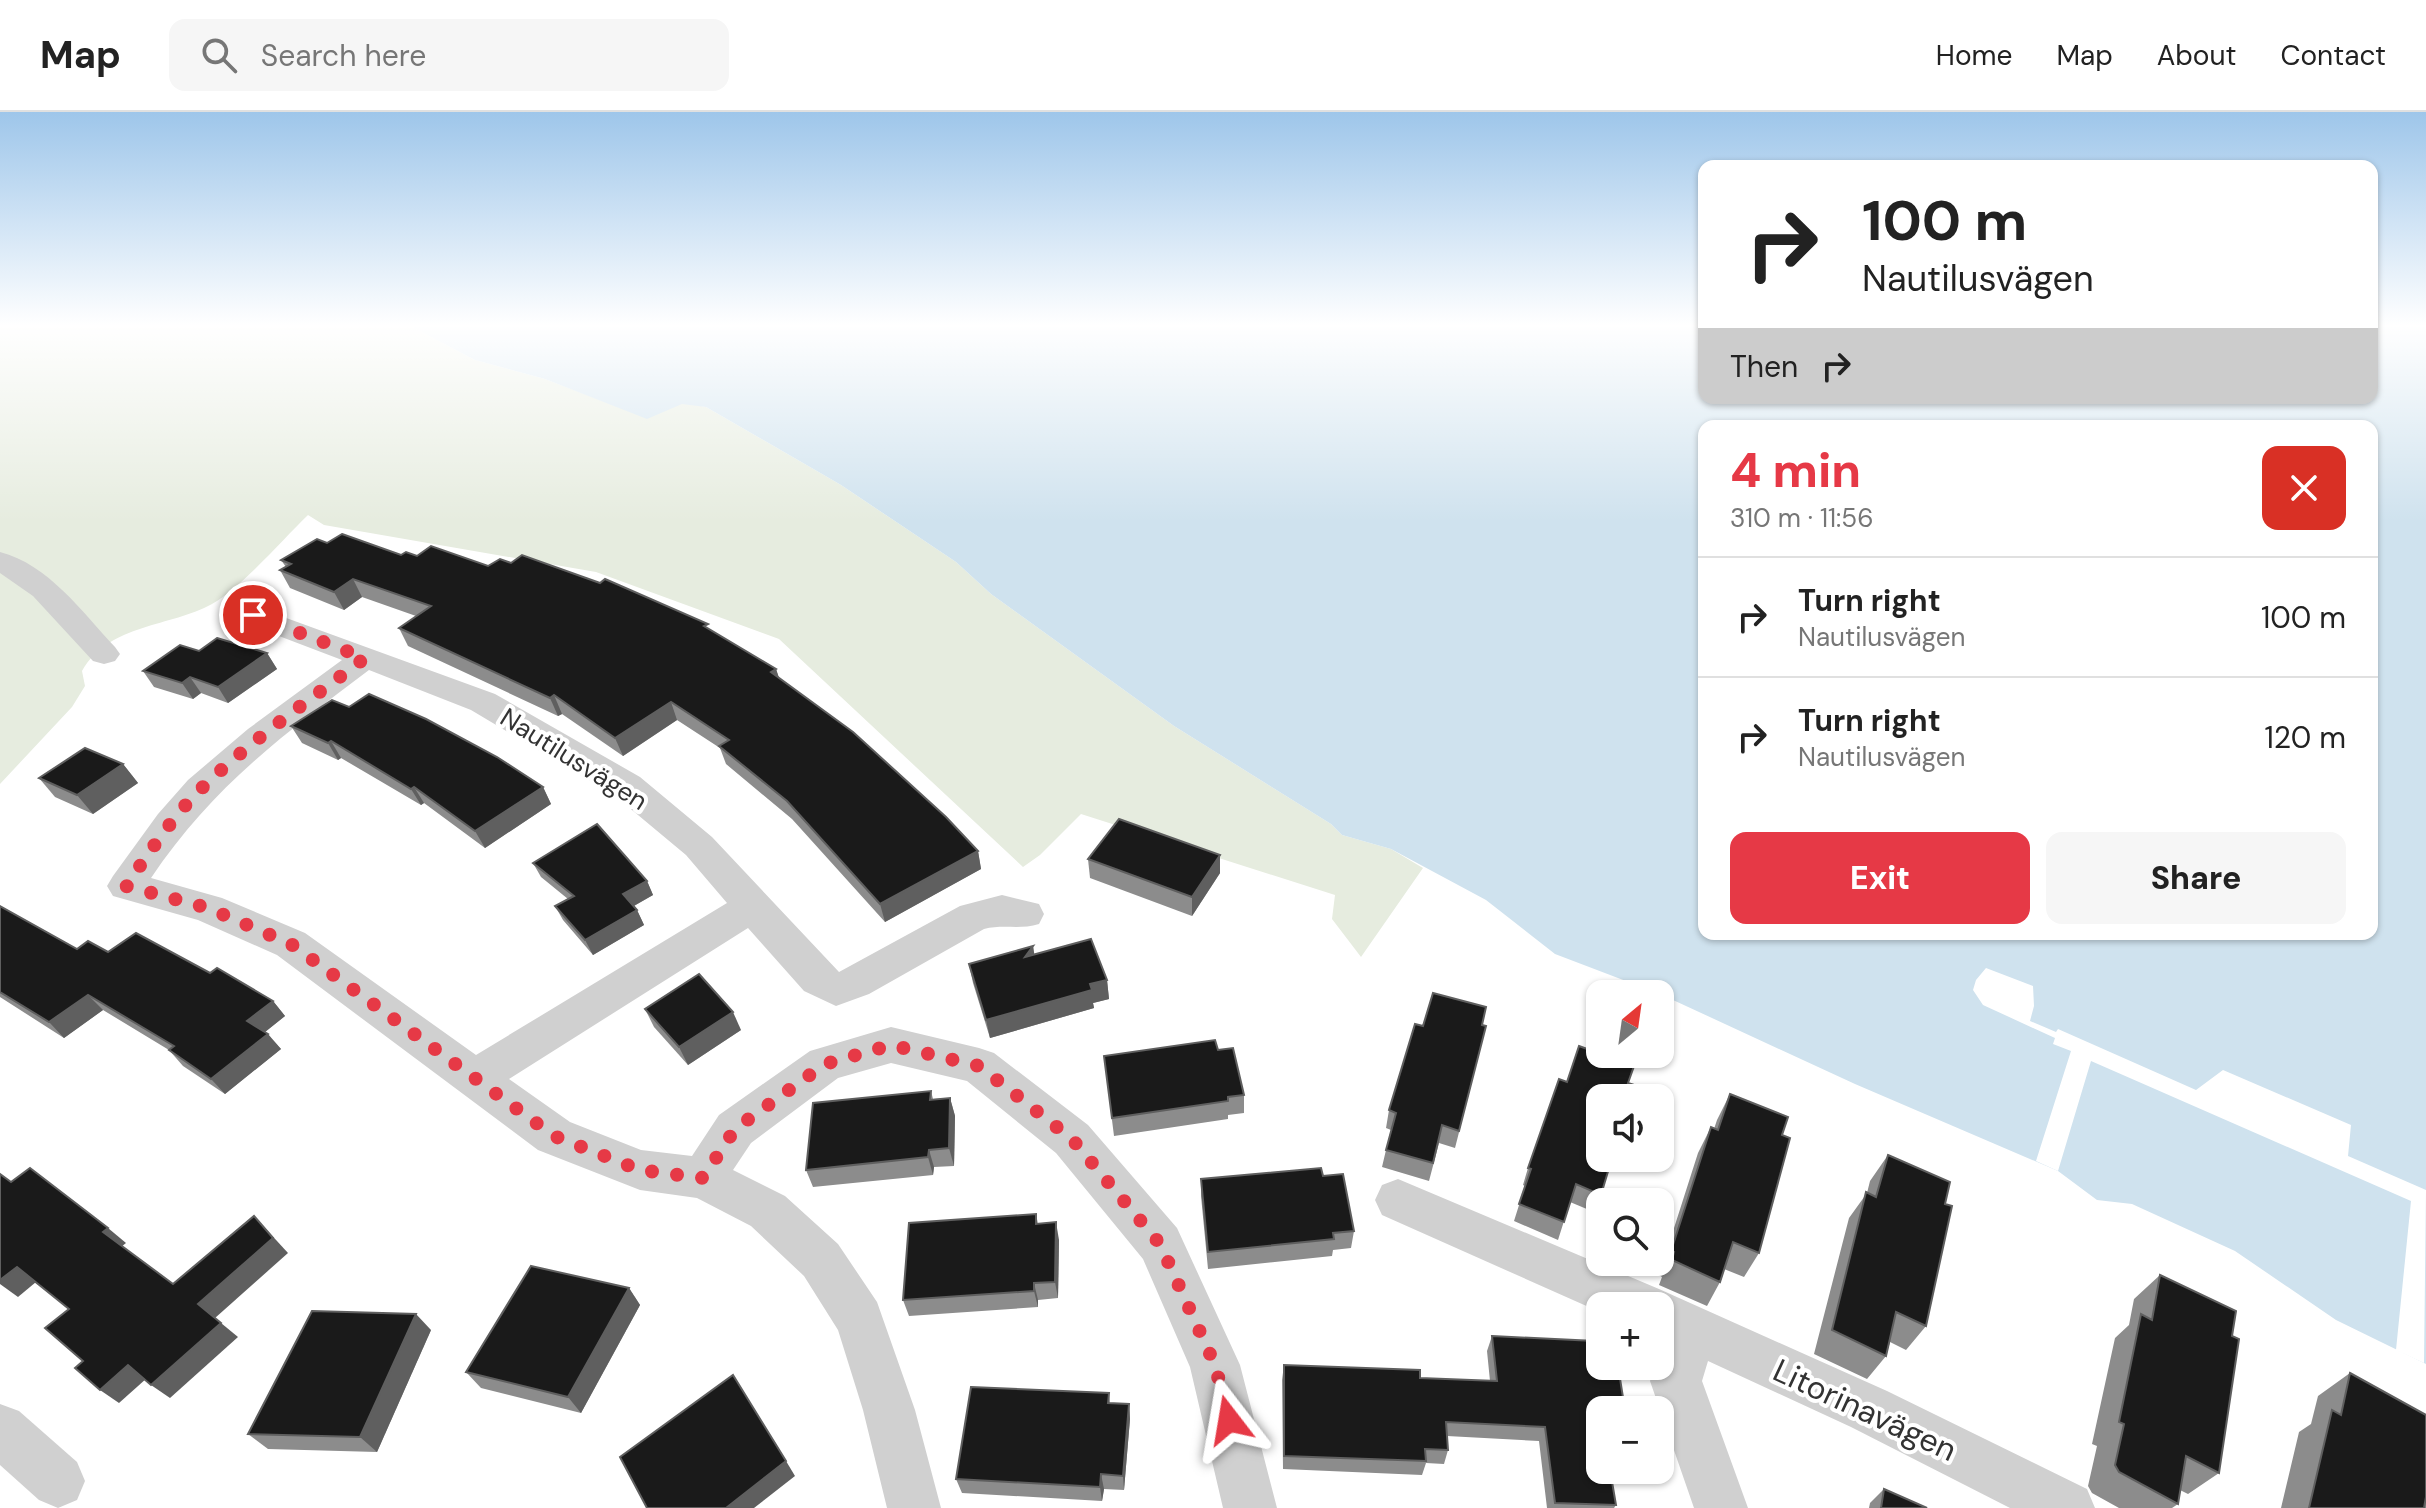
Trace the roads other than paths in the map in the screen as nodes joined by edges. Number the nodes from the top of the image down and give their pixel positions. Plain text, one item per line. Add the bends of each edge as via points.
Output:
1 (0, 561) edge
2 (253, 615) dead end
3 (104, 654) dead end
4 (365, 658) junction
5 (751, 907) junction
6 (1025, 914) dead end
7 (474, 1078) junction
8 (703, 1178) junction
9 (1398, 1200) dead end
10 (1610, 1292) edge
11 (1676, 1322) edge
12 (0, 1430) edge
13 (58, 1481) dead end
14 (914, 1508) edge
15 (1250, 1508) edge
16 (1721, 1508) edge
17 (2068, 1508) edge

1 - 3 street via 49,595
2 - 4 street, Nautilusvägen
4 - 5 street, Nautilusvägen via 483,702 627,786 699,846
4 - 7 street via 201,789 126,886 208,908 291,944
5 - 6 street, Nautilusvägen via 818,980 836,990 974,916 1002,910
5 - 7 street
7 - 8 street via 554,1136 640,1170
8 - 14 street via 768,1211 821,1260 859,1319
8 - 15 street via 735,1129 825,1064 891,1045 979,1066 1072,1139 1160,1244 1215,1365
9 - 10 street
11 - 16 street via 1676,1381
11 - 17 street, Litorinavägen via 1869,1409
12 - 13 street

